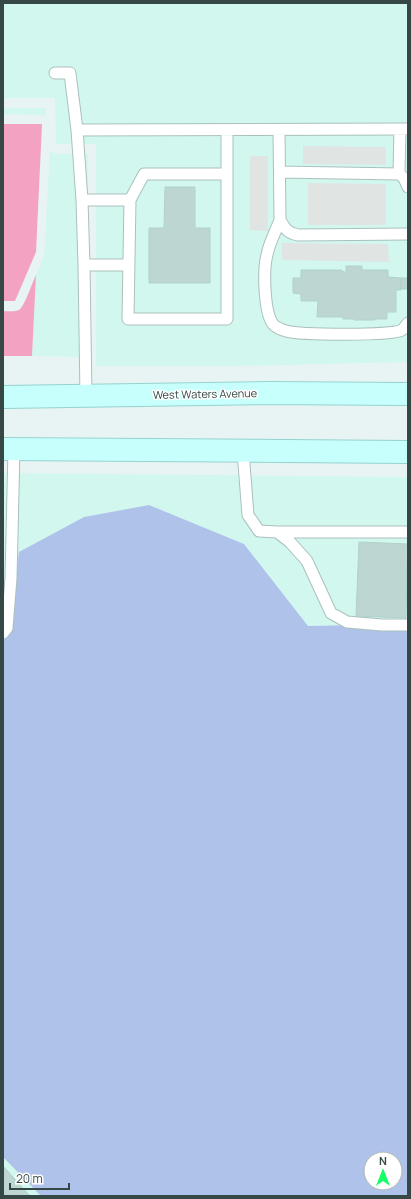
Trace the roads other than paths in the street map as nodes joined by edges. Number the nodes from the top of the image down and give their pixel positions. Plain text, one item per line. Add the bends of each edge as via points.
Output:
1 (55, 73) dead end
2 (404, 129) edge
3 (77, 130) junction
4 (226, 130) junction
5 (279, 130) junction
6 (280, 172) junction
7 (226, 174) junction
8 (399, 174) junction
9 (408, 187) edge
10 (82, 200) junction
11 (130, 200) junction
12 (280, 220) junction
13 (408, 234) edge
14 (84, 265) junction
15 (129, 265) junction
16 (408, 324) edge
17 (389, 333) junction
18 (408, 333) edge
19 (408, 394) edge
20 (3, 397) edge
21 (86, 397) junction
22 (9, 449) edge
23 (243, 451) junction
24 (408, 452) edge
25 (277, 532) junction
26 (408, 532) edge
27 (408, 625) edge
28 (3, 633) edge

1 - 3 lane via 70,73
2 - 5 lane
2 - 8 lane
3 - 4 lane
3 - 10 lane
4 - 5 lane
4 - 7 lane
5 - 6 lane
6 - 8 lane
6 - 12 lane
7 - 11 lane via 144,174
7 - 15 lane via 226,318 128,319
8 - 9 lane
10 - 11 lane
10 - 14 lane
11 - 15 lane
12 - 13 lane via 289,233 298,235
12 - 17 lane via 267,254 265,270 269,318 274,325 285,331 301,334
14 - 15 lane
14 - 21 lane
16 - 17 lane via 401,330
17 - 18 lane
19 - 21 main road, West Waters Avenue via 267,393
20 - 21 main road, West Waters Avenue
22 - 23 main road
22 - 28 lane via 11,578 7,628
23 - 24 main road
23 - 25 lane via 248,515 259,531
25 - 26 lane
25 - 27 lane via 307,561 331,613 347,622

